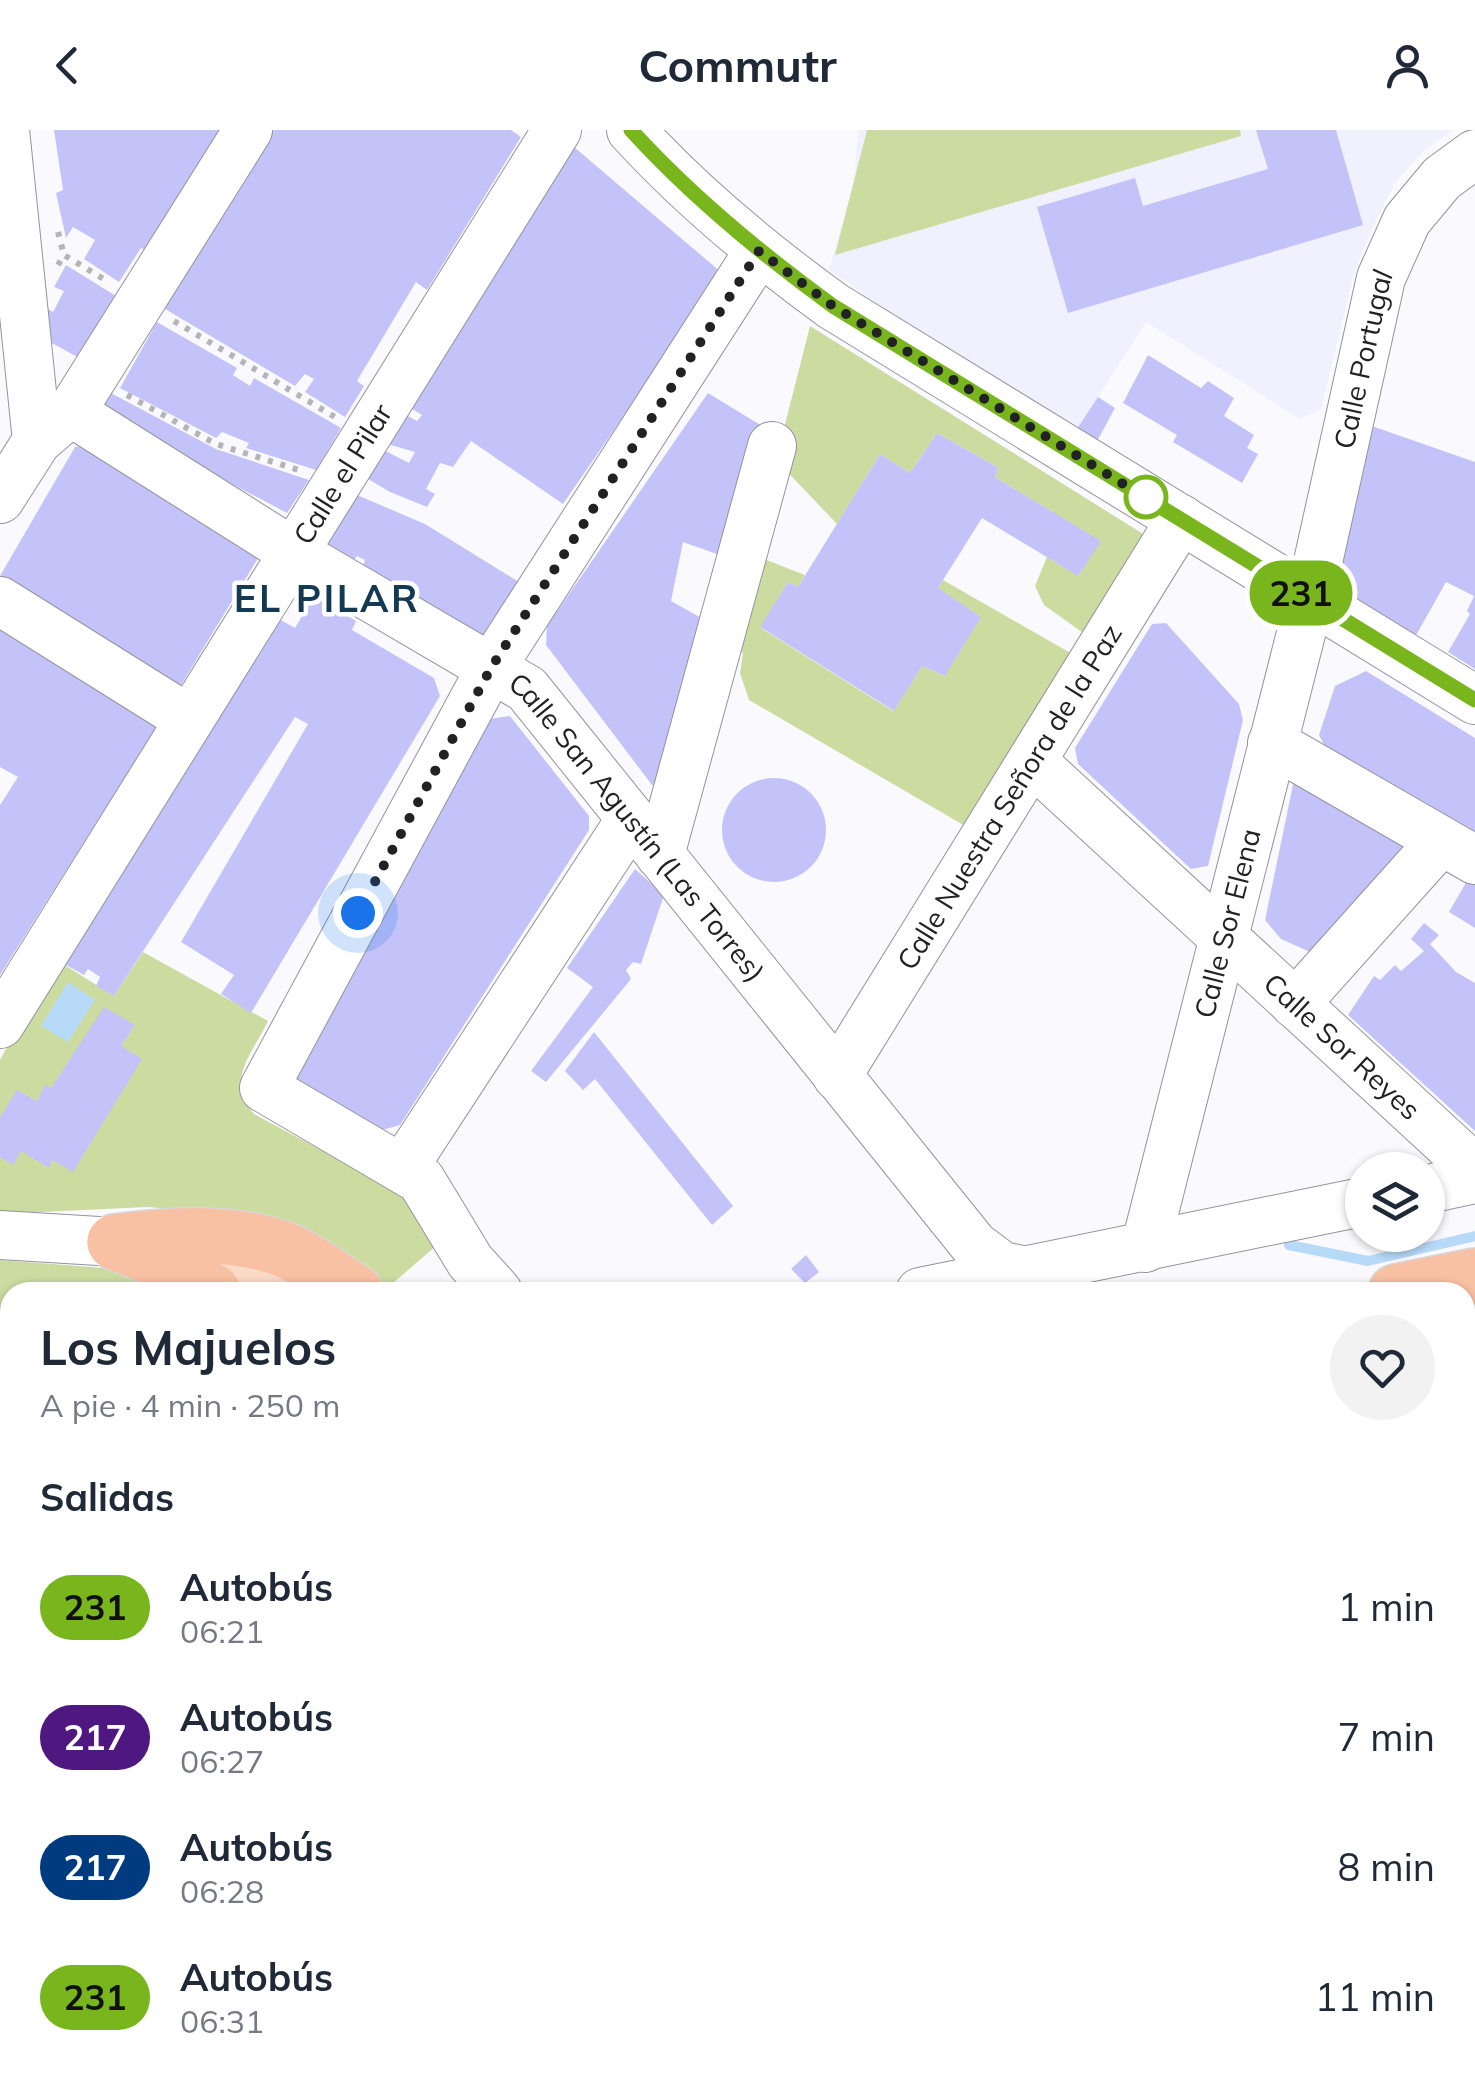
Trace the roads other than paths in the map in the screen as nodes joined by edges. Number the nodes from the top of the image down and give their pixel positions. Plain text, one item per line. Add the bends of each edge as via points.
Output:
1 (5, 130) edge
2 (248, 130) edge
3 (557, 130) edge
4 (631, 130) edge
5 (1475, 154) edge
6 (759, 251) junction
7 (67, 410) junction
8 (772, 446) dead end
9 (0, 500) edge
10 (1180, 519) junction
11 (293, 552) junction
12 (1310, 598) junction
13 (0, 601) edge
14 (491, 668) junction
15 (1475, 700) edge
16 (187, 718) junction
17 (1272, 743) junction
18 (1033, 762) junction
19 (646, 838) junction
20 (1458, 851) edge
21 (1224, 938) junction
22 (1295, 1004) junction
23 (0, 1024) edge
24 (837, 1076) junction
25 (403, 1168) junction
26 (1475, 1170) edge
27 (1475, 1179) edge
28 (1445, 1185) edge
29 (1345, 1206) edge
30 (0, 1236) edge
31 (116, 1242) junction
32 (1145, 1248) junction
33 (1022, 1270) junction
34 (1475, 1276) edge
35 (196, 1282) edge
36 (246, 1282) edge
37 (338, 1282) edge
38 (489, 1282) edge
39 (966, 1282) edge
40 (1445, 1282) edge

1 - 7 street via 25,322
2 - 7 street
3 - 11 street, Calle el Pilar
4 - 6 street
5 - 12 street, Calle Portugal via 1442,178 1407,220 1381,278
6 - 10 street via 833,306
6 - 14 street
7 - 9 street
7 - 11 street, Calle San Agustín (Las Torres)
8 - 19 street
10 - 12 street
10 - 18 street, Calle Nuestra Señora de la Paz
11 - 14 street, Calle San Agustín (Las Torres)
11 - 16 street, Calle el Pilar
12 - 15 street
12 - 17 street, Calle Sor Elena
13 - 16 street
14 - 19 street, Calle San Agustín (Las Torres) via 527,689
14 - 25 street via 264,1088
16 - 23 street, Calle el Pilar
17 - 20 street
17 - 21 street, Calle Sor Elena
18 - 21 street, Calle Sor Reyes
18 - 24 street, Calle Nuestra Señora de la Paz
19 - 24 street, Calle San Agustín (Las Torres)
19 - 25 street
20 - 22 street
21 - 22 street, Calle Sor Reyes
21 - 32 street, Calle Sor Elena
22 - 26 street, Calle Sor Reyes
24 - 33 street, Calle San Agustín (Las Torres) via 974,1244 1002,1266
25 - 38 street via 421,1180
27 - 28 street
29 - 32 street
30 - 31 street
31 - 35 highway
31 - 36 main road via 188,1253
31 - 37 highway via 186,1233 233,1237 283,1249
32 - 33 street
33 - 39 street
34 - 40 highway

